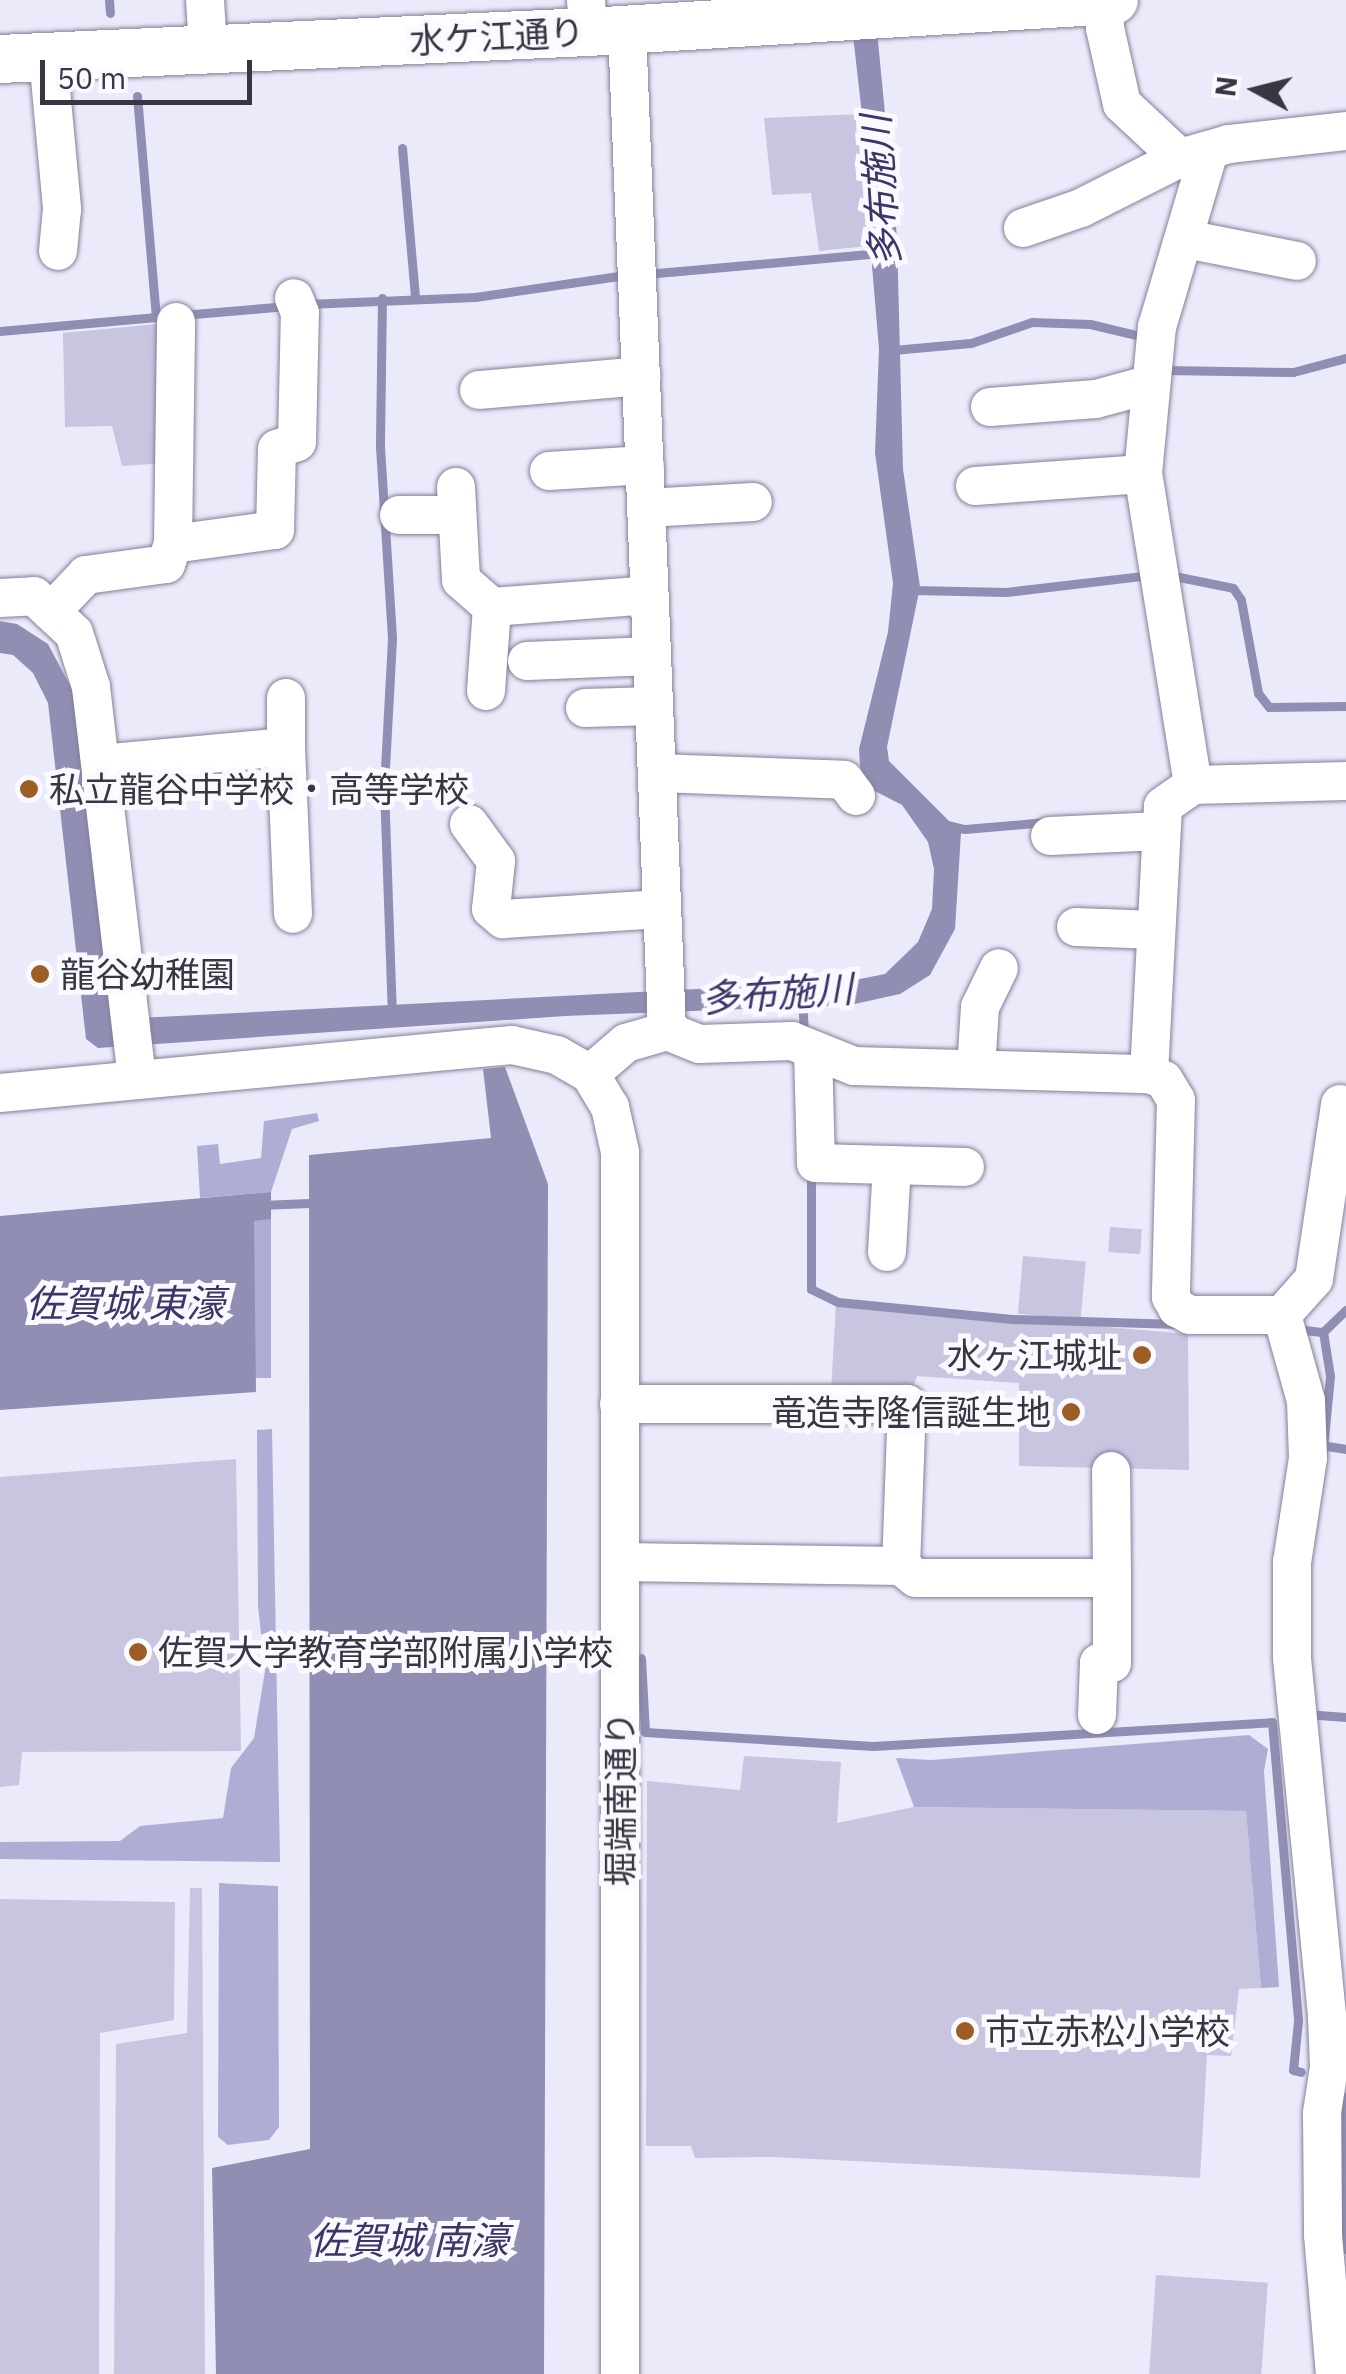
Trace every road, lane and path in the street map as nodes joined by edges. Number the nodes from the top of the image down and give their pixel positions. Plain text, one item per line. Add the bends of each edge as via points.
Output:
1 (205, 0) edge
2 (1104, 0) edge
3 (1114, 0) edge
4 (728, 12) edge
5 (601, 21) edge
6 (208, 50) junction
7 (48, 56) junction
8 (0, 59) edge
9 (1346, 131) edge
10 (1182, 152) junction
11 (1023, 228) dead end
12 (1186, 240) junction
13 (58, 251) dead end
14 (1297, 262) dead end
15 (297, 306) dead end
16 (176, 322) dead end
17 (641, 376) junction
18 (1148, 386) junction
19 (479, 390) dead end
20 (990, 407) dead end
21 (645, 465) junction
22 (549, 471) dead end
23 (1143, 474) junction
24 (975, 486) dead end
25 (753, 502) dead end
26 (646, 508) junction
27 (399, 515) dead end
28 (173, 544) junction
29 (650, 595) junction
30 (0, 598) edge
31 (492, 606) junction
32 (51, 612) junction
33 (652, 656) junction
34 (527, 661) dead end
35 (486, 690) dead end
36 (286, 698) dead end
37 (654, 706) junction
38 (585, 708) dead end
39 (286, 747) junction
40 (101, 764) junction
41 (657, 773) junction
42 (1346, 781) edge
43 (856, 796) dead end
44 (1169, 811) junction
45 (469, 824) dead end
46 (1050, 836) dead end
47 (662, 909) junction
48 (293, 914) dead end
49 (1076, 927) dead end
50 (1156, 930) junction
51 (999, 968) dead end
52 (666, 1010) junction
53 (803, 1046) junction
54 (135, 1048) junction
55 (976, 1069) junction
56 (590, 1074) junction
57 (1150, 1074) junction
58 (0, 1093) edge
59 (1340, 1104) dead end
60 (892, 1165) junction
61 (965, 1166) dead end
62 (1339, 1173) edge
63 (888, 1252) dead end
64 (1285, 1324) junction
65 (619, 1404) junction
66 (1111, 1471) dead end
67 (620, 1562) junction
68 (901, 1566) junction
69 (1112, 1578) junction
70 (1097, 1715) dead end
71 (1338, 2065) edge
72 (620, 2374) edge
73 (1335, 2374) edge

1 - 6 street
2 - 3 main road, 水ケ江通り
2 - 4 main road, 水ケ江通り
2 - 10 street via 1122,104
4 - 5 main road, 水ケ江通り
5 - 6 main road, 水ケ江通り
5 - 17 street
6 - 7 main road, 水ケ江通り
7 - 8 main road, 水ケ江通り
7 - 13 street via 62,209
9 - 10 street
10 - 11 street via 1081,208
10 - 12 street
12 - 14 street
12 - 18 street via 1157,328
15 - 28 street via 297,442 277,449 275,530
16 - 28 street
17 - 19 street
17 - 21 street
18 - 20 street via 1096,398
18 - 23 street
21 - 22 street
21 - 26 street
23 - 24 street
23 - 44 street
25 - 26 street
26 - 29 street
27 - 31 street via 456,502 460,580
28 - 32 street via 166,564 86,575
29 - 31 street
29 - 33 street
30 - 32 street via 34,596
31 - 35 street
32 - 40 street via 74,633 91,687
33 - 34 street
33 - 37 street
36 - 39 street
37 - 38 street
37 - 41 street
39 - 40 street
39 - 48 street
40 - 54 street
41 - 43 street via 844,780
41 - 47 street
42 - 44 street
44 - 46 street
44 - 50 street
45 - 47 street via 496,861 492,910 503,919
47 - 52 street
49 - 50 street
50 - 57 street
51 - 55 street via 980,1006
52 - 53 street via 700,1044
52 - 56 street
53 - 55 street via 854,1066
53 - 60 street via 816,1164
54 - 56 street via 512,1045 557,1055
54 - 58 street
55 - 57 street
56 - 65 street, 堀端南通り via 610,1106 620,1152
57 - 64 street via 1164,1080 1176,1100 1170,1297 1190,1315
59 - 62 street
60 - 61 street
60 - 63 street
62 - 64 street via 1314,1279
64 - 71 street via 1306,1401 1308,1458 1292,1562 1296,1713
65 - 67 street, 堀端南通り
65 - 68 street via 907,1404
66 - 69 street
67 - 68 street
67 - 72 street, 堀端南通り
68 - 69 street via 916,1578
69 - 70 street via 1112,1662 1099,1663
71 - 73 street via 1322,2113 1323,2235

